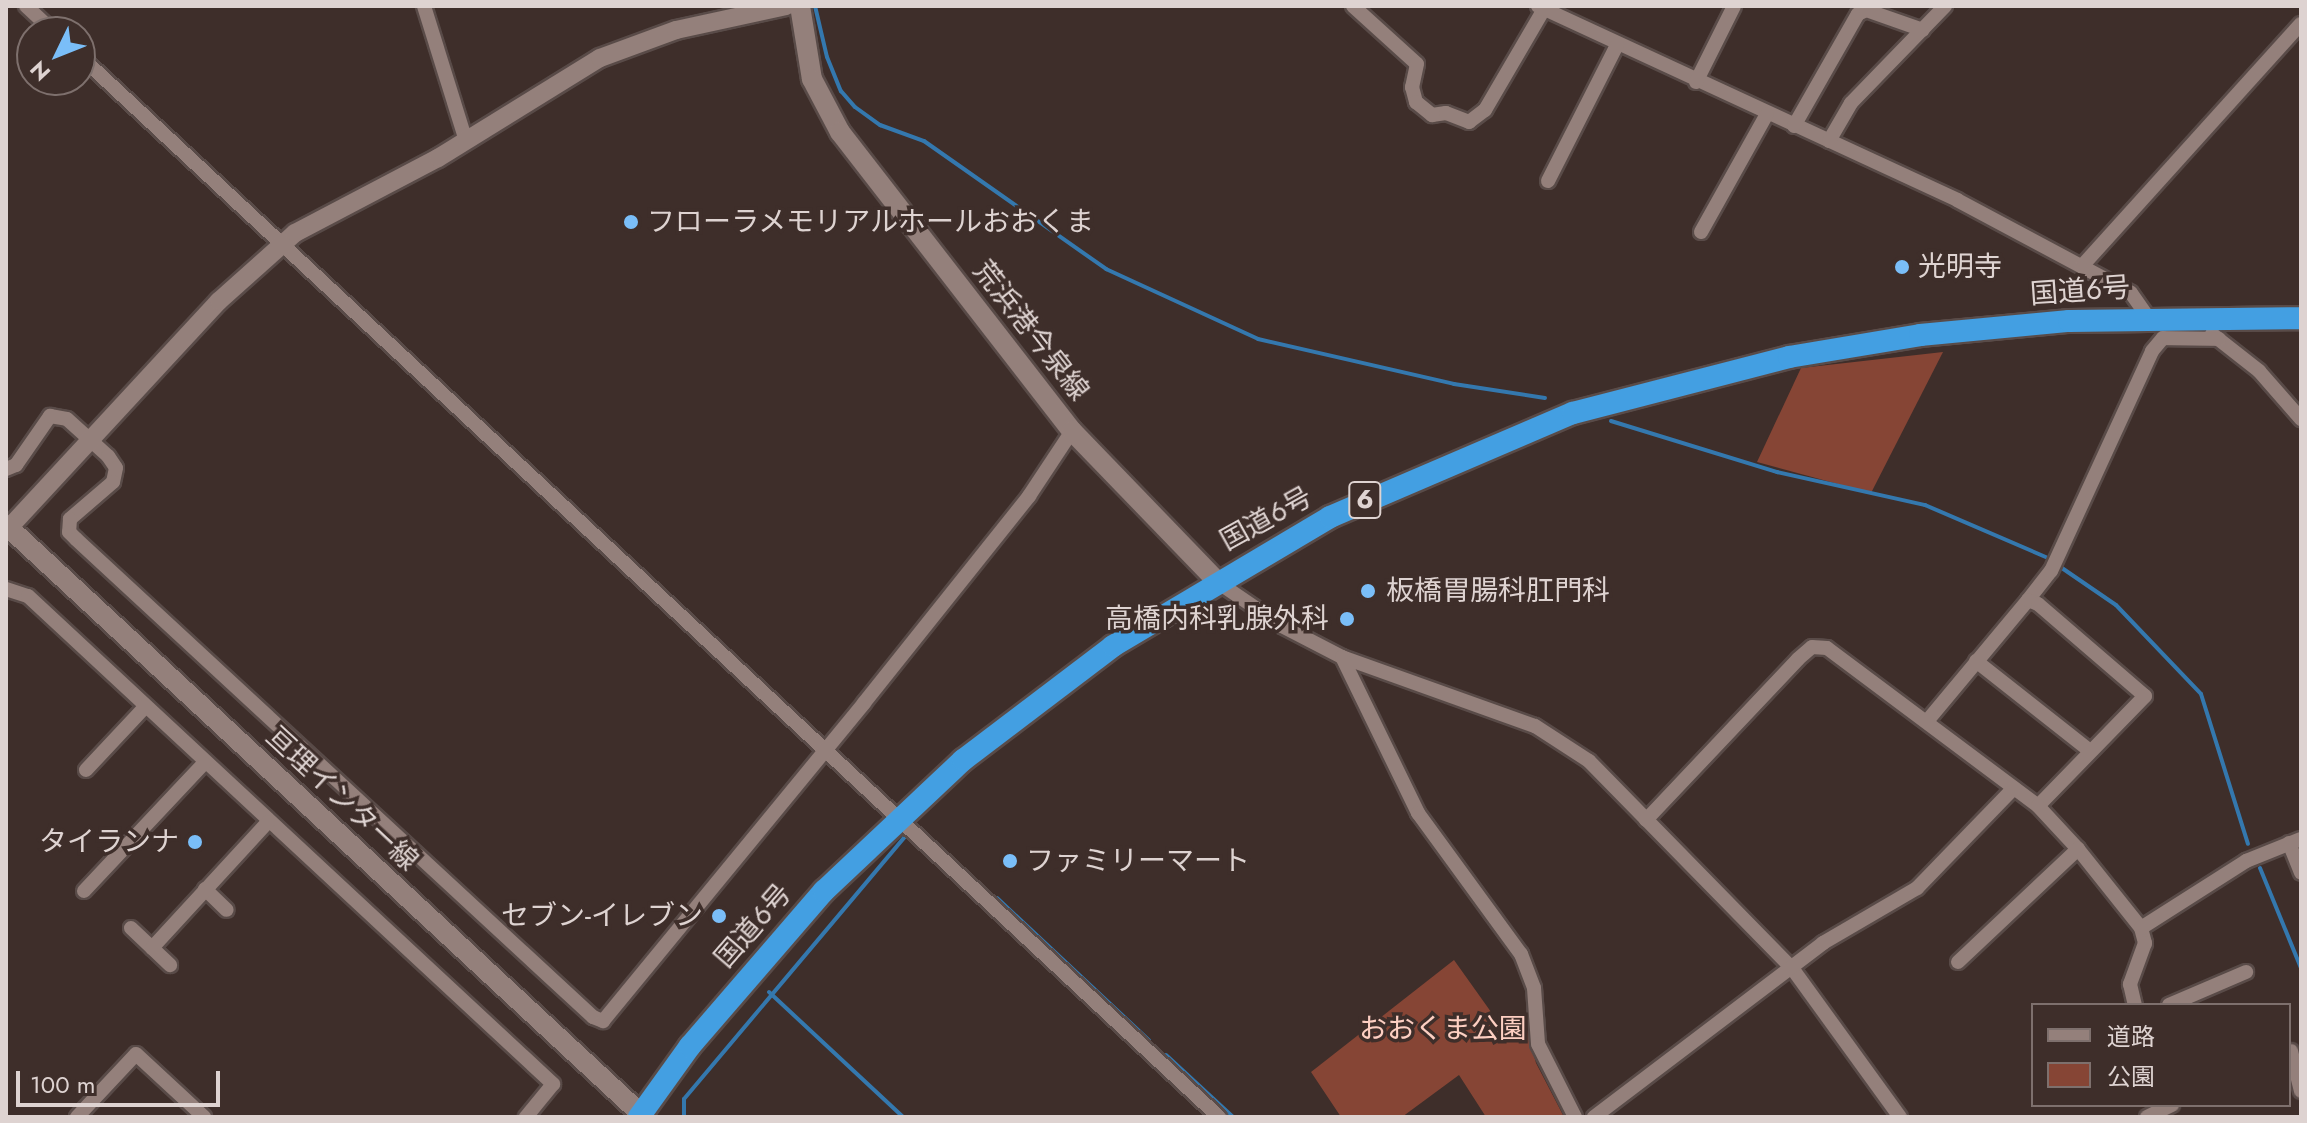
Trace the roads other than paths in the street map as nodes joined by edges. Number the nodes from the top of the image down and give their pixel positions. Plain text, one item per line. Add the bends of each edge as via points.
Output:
1 (424, 6) edge
2 (786, 6) edge
3 (800, 6) edge
4 (1353, 6) edge
5 (1734, 6) edge
6 (1945, 6) edge
7 (1541, 8) edge
8 (1890, 11) edge
9 (727, 12) edge
10 (2301, 24) edge
11 (1923, 30) junction
12 (1617, 45) junction
13 (96, 71) edge
14 (1696, 82) junction
15 (1767, 114) junction
16 (1794, 126) junction
17 (466, 141) junction
18 (1829, 141) junction
19 (1548, 181) dead end
20 (1701, 232) dead end
21 (280, 244) junction
22 (2082, 266) junction
23 (2190, 316) junction
24 (2148, 317) junction
25 (2301, 318) edge
26 (2219, 339) junction
27 (2301, 419) edge
28 (1072, 431) junction
29 (90, 440) junction
30 (6, 469) edge
31 (7, 528) edge
32 (1216, 580) junction
33 (6, 589) edge
34 (2028, 600) junction
35 (1342, 657) junction
36 (1976, 661) junction
37 (145, 707) junction
38 (1928, 720) junction
39 (825, 750) junction
40 (2090, 751) junction
41 (204, 763) junction
42 (86, 770) dead end
43 (2014, 788) junction
44 (2038, 806) junction
45 (899, 817) junction
46 (1646, 820) junction
47 (268, 822) junction
48 (2295, 841) edge
49 (2078, 849) junction
50 (2301, 873) edge
51 (205, 889) junction
52 (84, 891) dead end
53 (227, 910) dead end
54 (131, 928) dead end
55 (2141, 928) junction
56 (152, 948) junction
57 (1958, 962) dead end
58 (170, 965) dead end
59 (1792, 968) junction
60 (2246, 972) dead end
61 (2135, 1003) edge
62 (2174, 1003) edge
63 (2294, 1050) edge
64 (2301, 1091) edge
65 (2168, 1107) edge
66 (201, 1116) edge
67 (641, 1116) edge
68 (77, 1117) edge
69 (526, 1117) edge
70 (1219, 1117) edge
71 (1575, 1117) edge
72 (1594, 1117) edge
73 (1900, 1117) edge
74 (2147, 1117) edge

1 - 17 street
2 - 9 street
3 - 28 main road, 荒浜港今泉線 via 812,79 840,132
4 - 7 street via 1417,64 1412,87 1416,102 1432,115 1446,113 1469,122 1485,110
5 - 14 street
6 - 11 street
7 - 12 street
8 - 11 street
8 - 16 street via 1866,10 1850,22
9 - 17 street via 600,58
10 - 22 street
11 - 18 street via 1851,103
12 - 14 street
12 - 19 street
13 - 21 street
14 - 15 street
15 - 16 street
15 - 20 street
16 - 18 street
17 - 21 street
18 - 22 street
21 - 29 street via 219,301
21 - 39 street
22 - 24 street via 2131,293
23 - 24 highway, 国道6号 / 6
23 - 25 highway, 国道6号 / 6
23 - 26 street
24 - 32 highway, 国道6号 / 6 via 1991,327 1861,343 1722,371 1588,409 1398,485
26 - 27 street via 2259,371
26 - 34 street via 2163,338 2152,351 2051,571
28 - 32 main road, 荒浜港今泉線
28 - 39 street via 1029,496
29 - 30 street via 67,419 50,416 16,465
29 - 31 street
29 - 39 street via 108,456 116,475 108,489 70,519 69,532 593,1017 610,1017
31 - 67 main road, 亘理インター線
32 - 35 street via 1282,626
32 - 45 highway, 国道6号 / 6 via 1054,687
33 - 37 street via 28,596
34 - 36 street
34 - 40 street via 2130,678 2145,696
35 - 46 street via 1535,726 1589,761
35 - 71 street via 1413,803 1521,954 1534,988 1538,1044
36 - 38 street
36 - 40 street
37 - 41 street
37 - 42 street
38 - 43 street
38 - 46 street via 1827,648 1812,647
39 - 45 street
40 - 44 street
41 - 47 street
41 - 52 street
43 - 44 street
43 - 59 street via 1917,888
44 - 49 street
45 - 67 highway, 国道6号 / 6 via 761,962
45 - 70 street
46 - 59 street
47 - 51 street
47 - 69 street via 553,1084
48 - 50 street
48 - 55 street via 2246,861
49 - 55 street
49 - 57 street
51 - 53 street
51 - 56 street
54 - 56 street
55 - 61 street via 2145,943 2130,984
56 - 58 street
59 - 72 street
59 - 73 street
60 - 62 street
63 - 64 street
65 - 74 street
66 - 68 street via 136,1054

